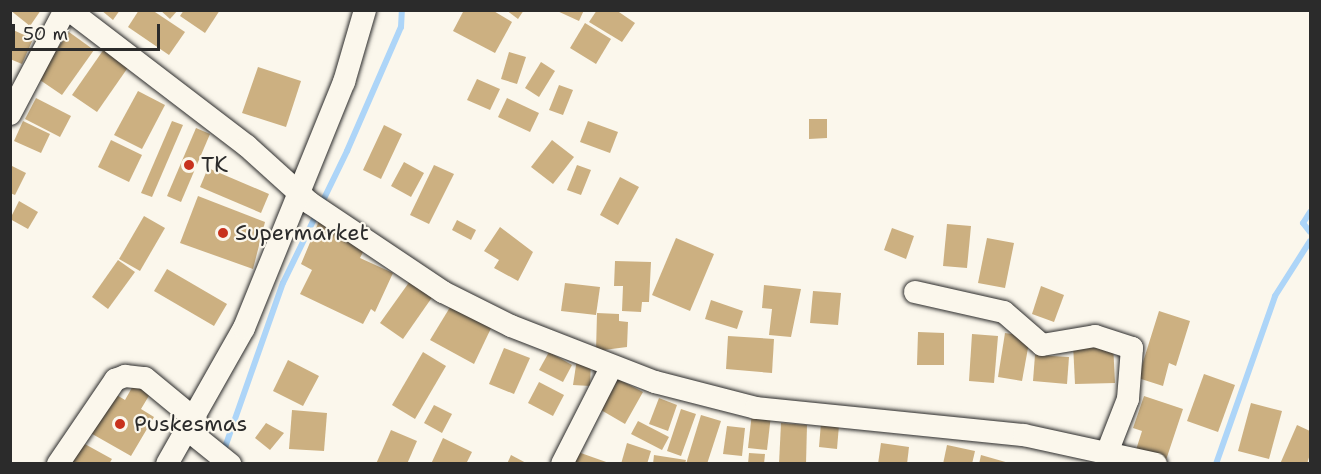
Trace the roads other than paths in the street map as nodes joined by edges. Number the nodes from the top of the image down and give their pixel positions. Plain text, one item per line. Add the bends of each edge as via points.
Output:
1 (67, 10) edge
2 (365, 10) edge
3 (10, 114) edge
4 (312, 203) junction
5 (915, 292) dead end
6 (612, 366) junction
7 (193, 425) junction
8 (1108, 450) junction
9 (225, 460) edge
10 (58, 464) edge
11 (168, 464) edge
12 (562, 464) edge
13 (1156, 464) edge

1 - 3 street
1 - 4 street via 247,146
2 - 4 street
4 - 6 street via 443,292 511,326
4 - 7 street
5 - 8 street via 1004,312 1042,345 1095,336 1132,348 1128,399
6 - 8 street via 756,408 1024,435
6 - 12 street
7 - 9 street
7 - 10 street via 145,378 125,376 115,380
7 - 11 street
8 - 13 street

